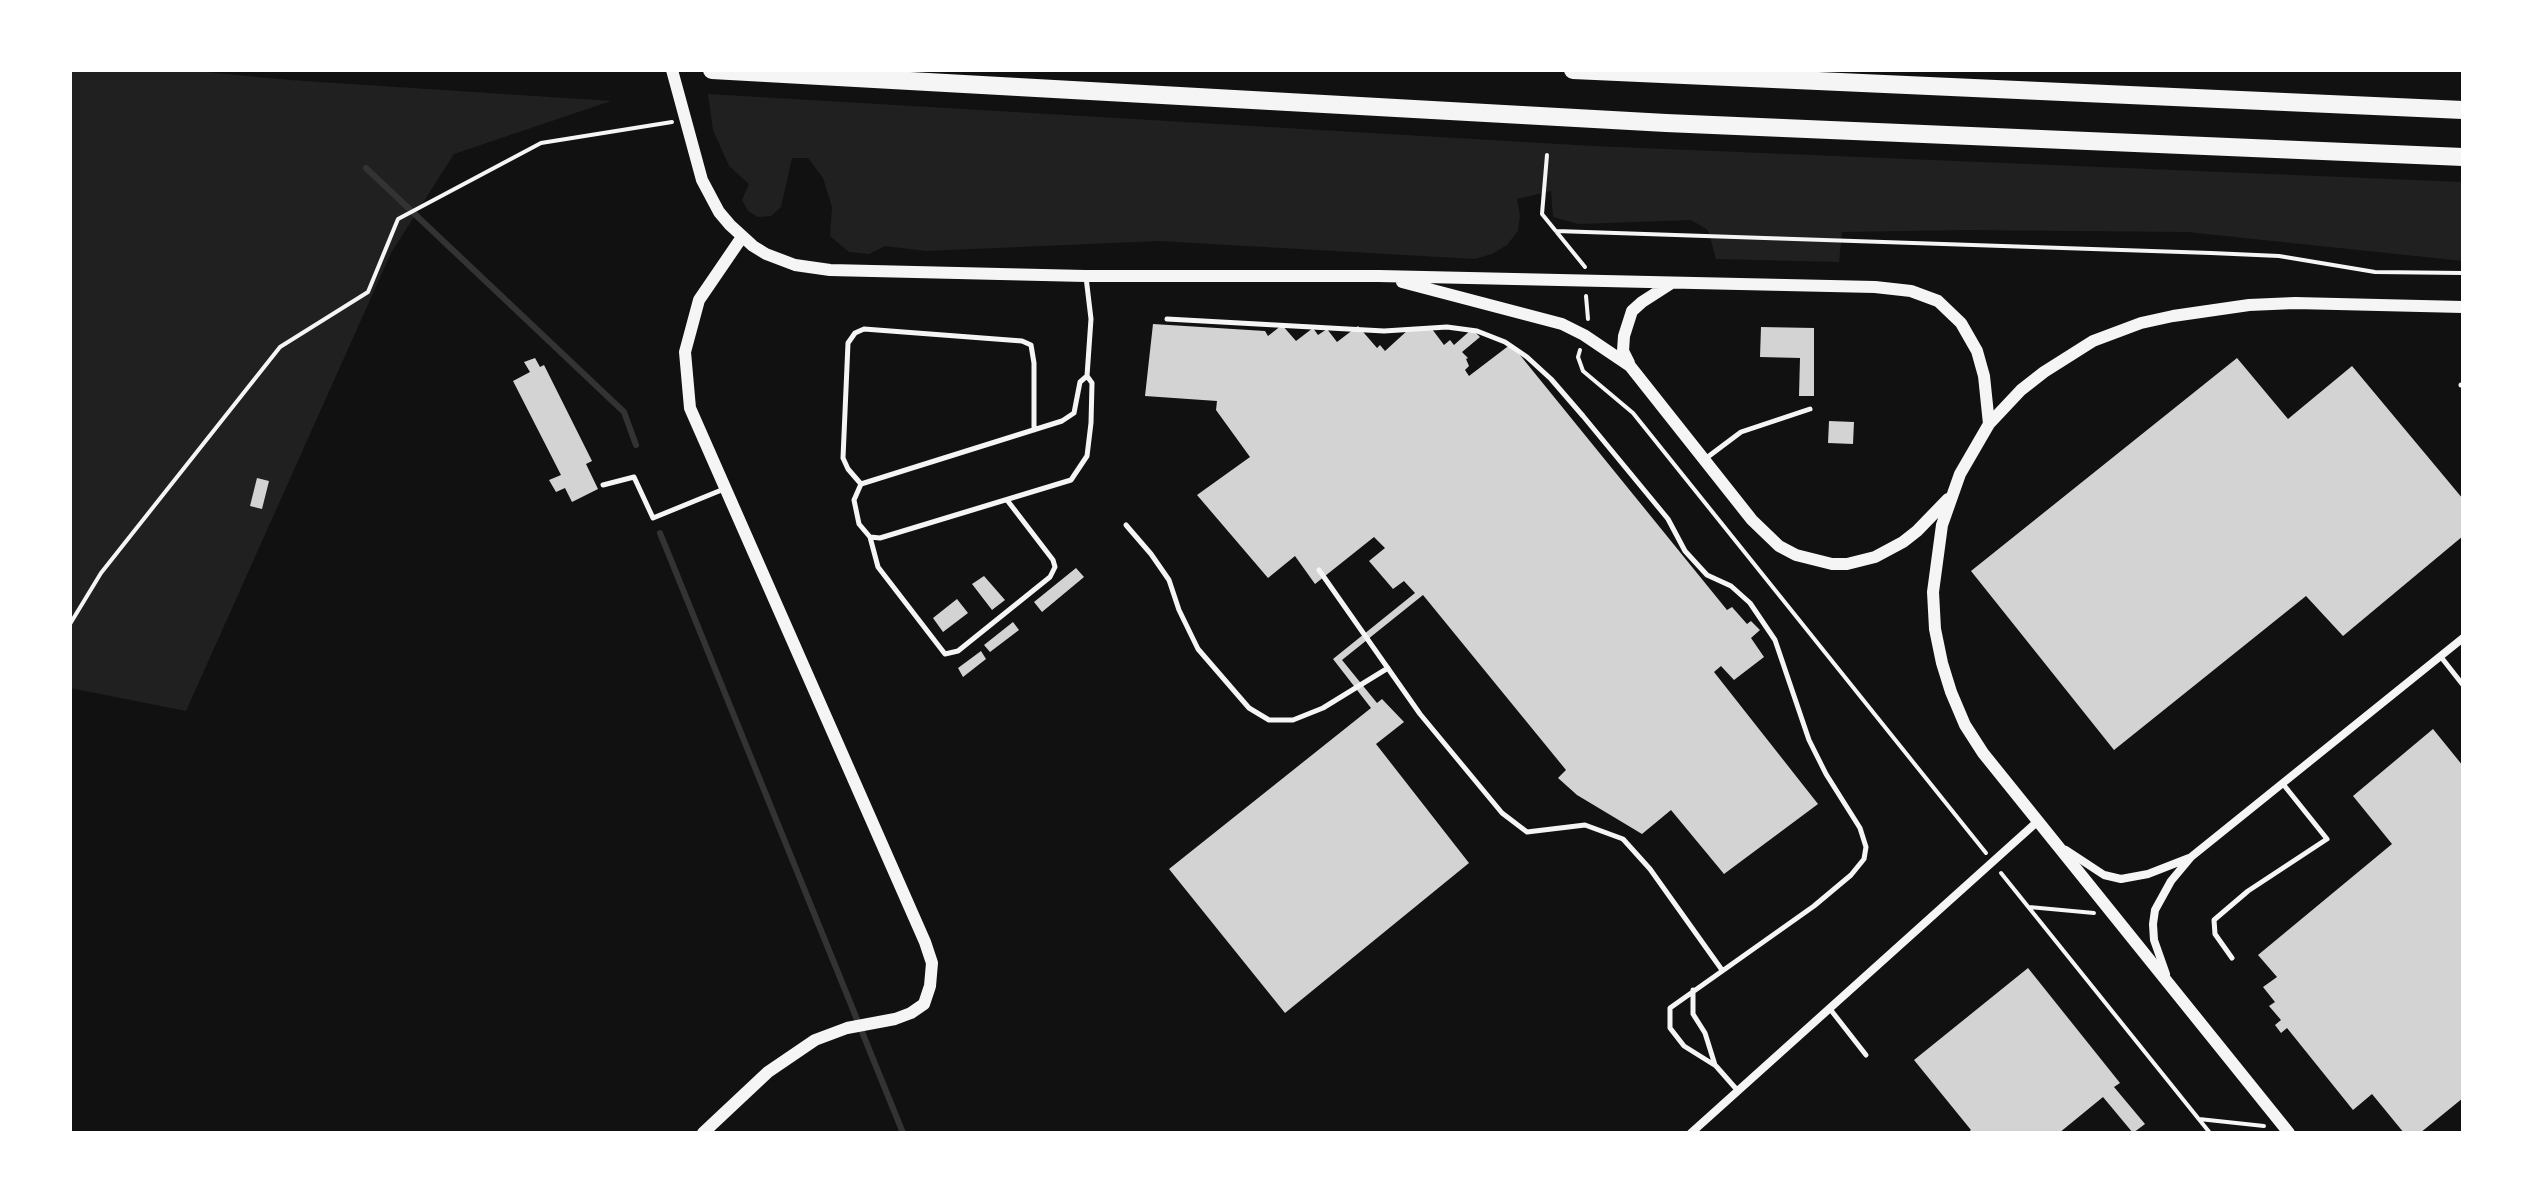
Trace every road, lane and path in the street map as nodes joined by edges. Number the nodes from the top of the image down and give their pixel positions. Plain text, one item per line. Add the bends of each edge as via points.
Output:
1 (672, 70) edge
2 (712, 70) edge
3 (1573, 70) edge
4 (2463, 110) edge
5 (685, 120) junction
6 (1547, 155) dead end
7 (2463, 157) edge
8 (1556, 231) junction
9 (742, 237) junction
10 (2463, 273) edge
11 (1085, 276) junction
12 (1379, 276) junction
13 (1586, 282) junction
14 (1672, 283) junction
15 (2463, 307) edge
16 (1167, 319) dead end
17 (1584, 335) junction
18 (1630, 366) junction
19 (1087, 376) junction
20 (1810, 409) dead end
21 (1989, 424) junction
22 (1034, 430) junction
23 (1704, 460) junction
24 (861, 484) junction
25 (603, 485) dead end
26 (725, 488) junction
27 (1950, 497) junction
28 (1007, 500) junction
29 (1126, 525) dead end
30 (870, 537) junction
31 (1319, 570) dead end
32 (70, 624) edge
33 (2463, 638) edge
34 (2440, 656) junction
35 (1388, 668) junction
36 (2463, 685) edge
37 (2282, 783) junction
38 (2038, 821) junction
39 (2050, 836) junction
40 (2191, 857) junction
41 (1993, 862) junction
42 (2029, 907) junction
43 (2109, 909) junction
44 (2232, 958) dead end
45 (1722, 970) junction
46 (1693, 990) junction
47 (2181, 999) junction
48 (1829, 1008) junction
49 (1866, 1055) dead end
50 (1716, 1066) junction
51 (1738, 1091) junction
52 (2199, 1119) junction
53 (2274, 1127) dead end
54 (703, 1133) edge
55 (1691, 1133) edge
56 (2210, 1133) edge
57 (2289, 1133) edge

1 - 5 street
2 - 7 highway via 1681,123
3 - 4 highway
5 - 9 street via 702,180
5 - 32 path via 541,143 398,219 368,292 280,347 101,573
6 - 8 path via 1542,214
8 - 10 path via 2279,256 2375,272
8 - 13 path via 1585,264
9 - 11 street via 766,254 812,269
9 - 26 street via 699,300 685,352 690,408
11 - 12 street
11 - 19 lane via 1091,319
12 - 13 street
12 - 17 street via 1562,324
13 - 14 street
13 - 17 path
14 - 18 street via 1632,311 1623,351
14 - 21 street via 1875,287 1938,301 1961,323 1977,351
15 - 21 street via 2249,305 2141,323 2069,355 2021,390
16 - 45 lane via 1384,331 1447,327 1505,342 1551,379 1668,519 1685,551 1707,575 1750,603 1775,640 1809,740 1866,847 1851,875
17 - 18 street
17 - 41 path via 1578,357 1583,371 1633,413
18 - 23 street
19 - 22 lane via 1080,382 1074,413
19 - 28 lane via 1092,383 1087,456 1071,480
20 - 23 lane via 1741,432
21 - 27 street
22 - 24 lane
22 - 24 lane via 1031,345 864,329 848,343 843,458
23 - 27 street via 1779,546 1832,564 1861,562 1889,551
24 - 30 lane via 854,500 859,524
25 - 26 lane via 634,477 653,518
26 - 54 street via 932,963 924,1004 895,1019 815,1040 777,1066
27 - 38 street via 1933,592 1942,663 1965,725
28 - 30 lane
28 - 30 lane via 1055,567 1050,577 958,651 945,654 878,567
29 - 35 lane via 1169,580 1198,649 1249,708 1269,720 1293,720 1323,708
31 - 35 lane
33 - 34 street
34 - 36 lane
34 - 37 street
35 - 45 lane via 1502,813 1527,832 1585,825 1623,839
37 - 40 street
37 - 44 lane via 2327,839 2214,920 2215,934
38 - 39 street
38 - 41 street
39 - 40 street via 2087,865 2121,879
39 - 43 street
40 - 47 street via 2161,895 2153,924 2158,955
41 - 42 path
41 - 48 street
42 - 43 path via 2102,914
42 - 52 path
43 - 47 street
45 - 46 lane
46 - 50 lane via 1693,1014
46 - 50 lane via 1670,1008 1670,1028 1684,1046
47 - 57 street
48 - 49 lane
48 - 51 street
50 - 51 lane
51 - 55 street
52 - 53 path
52 - 56 path

